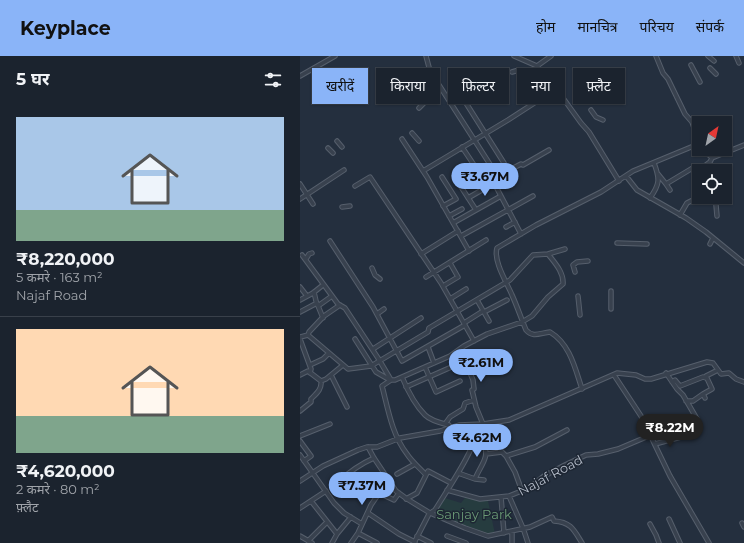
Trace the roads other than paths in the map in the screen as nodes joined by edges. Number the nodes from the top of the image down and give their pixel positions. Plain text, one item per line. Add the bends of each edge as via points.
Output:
1 (335, 56) edge
2 (426, 56) edge
3 (514, 56) edge
4 (551, 56) edge
5 (656, 56) edge
6 (708, 56) edge
7 (736, 56) edge
8 (714, 61) dead end
9 (739, 63) dead end
10 (691, 65) dead end
11 (537, 66) joint
12 (710, 68) dead end
13 (517, 71) edge
14 (512, 72) dead end
15 (716, 74) dead end
16 (300, 76) edge
17 (700, 82) dead end
18 (565, 101) edge
19 (423, 104) edge
20 (467, 104) edge
21 (532, 104) edge
22 (419, 108) dead end
23 (591, 110) dead end
24 (603, 120) dead end
25 (692, 122) edge
26 (412, 133) dead end
27 (485, 133) junction
28 (402, 139) dead end
29 (474, 140) junction
30 (337, 141) dead end
31 (420, 141) dead end
32 (744, 145) edge
33 (342, 147) dead end
34 (462, 147) junction
35 (692, 147) edge
36 (328, 148) dead end
37 (549, 150) dead end
38 (333, 153) dead end
39 (712, 158) joint
40 (504, 163) dead end
41 (654, 163) junction
42 (708, 164) edge
43 (692, 168) edge
44 (344, 170) dead end
45 (423, 171) junction
46 (658, 173) junction
47 (454, 176) dead end
48 (626, 176) junction
49 (442, 178) dead end
50 (484, 180) dead end
51 (493, 181) junction
52 (619, 181) junction
53 (666, 184) junction
54 (300, 185) edge
55 (355, 186) dead end
56 (670, 190) dead end
57 (307, 195) junction
58 (500, 196) junction
59 (533, 196) dead end
60 (468, 198) junction
61 (650, 198) junction
62 (300, 199) edge
63 (692, 201) edge
64 (313, 204) dead end
65 (716, 204) edge
66 (350, 206) dead end
67 (444, 206) junction
68 (342, 207) dead end
69 (462, 209) dead end
70 (476, 210) junction
71 (508, 210) junction
72 (680, 215) junction
73 (450, 216) junction
74 (717, 216) dead end
75 (515, 222) junction
76 (454, 223) junction
77 (506, 227) dead end
78 (458, 231) junction
79 (520, 234) junction
80 (461, 236) junction
81 (714, 238) junction
82 (486, 240) dead end
83 (330, 242) dead end
84 (617, 243) dead end
85 (647, 244) dead end
86 (710, 244) dead end
87 (565, 249) dead end
88 (470, 251) junction
89 (312, 253) dead end
90 (302, 254) dead end
91 (420, 254) junction
92 (548, 254) junction
93 (306, 259) junction
94 (588, 261) dead end
95 (450, 262) junction
96 (744, 263) edge
97 (372, 268) dead end
98 (433, 272) junction
99 (575, 272) dead end
100 (426, 277) dead end
101 (380, 279) dead end
102 (506, 282) junction
103 (323, 284) junction
104 (443, 286) junction
105 (300, 287) edge
106 (466, 289) dead end
107 (611, 291) dead end
108 (314, 292) junction
109 (307, 296) junction
110 (332, 296) junction
111 (578, 296) dead end
112 (450, 299) junction
113 (300, 300) edge
114 (477, 300) junction
115 (507, 300) dead end
116 (317, 304) junction
117 (340, 305) junction
118 (384, 309) dead end
119 (611, 309) dead end
120 (457, 311) junction
121 (300, 312) edge
122 (483, 312) junction
123 (377, 314) junction
124 (580, 315) dead end
125 (323, 318) junction
126 (421, 318) dead end
127 (489, 321) dead end
128 (522, 322) junction
129 (464, 324) junction
130 (308, 335) junction
131 (300, 338) edge
132 (390, 338) junction
133 (355, 339) dead end
134 (474, 341) junction
135 (428, 347) junction
136 (373, 349) junction
137 (460, 349) junction
138 (397, 351) junction
139 (329, 353) junction
140 (380, 361) junction
141 (465, 361) junction
142 (434, 363) junction
143 (310, 365) junction
144 (343, 366) junction
145 (371, 366) junction
146 (425, 367) junction
147 (718, 370) junction
148 (310, 373) junction
149 (666, 374) junction
150 (300, 375) edge
151 (331, 375) junction
152 (614, 375) junction
153 (402, 377) junction
154 (429, 377) junction
155 (706, 378) junction
156 (391, 380) junction
157 (321, 381) junction
158 (460, 381) dead end
159 (672, 382) junction
160 (744, 382) edge
161 (406, 387) junction
162 (582, 389) junction
163 (474, 400) junction
164 (686, 401) junction
165 (348, 407) dead end
166 (300, 411) edge
167 (697, 419) dead end
168 (330, 424) dead end
169 (445, 424) junction
170 (484, 424) junction
171 (478, 425) junction
172 (300, 428) edge
173 (450, 428) junction
174 (567, 430) dead end
175 (477, 433) junction
176 (302, 435) edge
177 (651, 435) junction
178 (681, 437) dead end
179 (399, 439) junction
180 (300, 441) edge
181 (655, 444) junction
182 (368, 447) junction
183 (502, 452) junction
184 (486, 454) junction
185 (300, 455) edge
186 (506, 456) junction
187 (374, 458) junction
188 (304, 461) junction
189 (416, 464) junction
190 (313, 473) junction
191 (458, 473) junction
192 (397, 474) dead end
193 (426, 475) junction
194 (475, 479) junction
195 (484, 480) dead end
196 (300, 481) edge
197 (337, 483) dead end
198 (451, 483) junction
199 (382, 489) dead end
200 (447, 490) junction
201 (326, 491) junction
202 (522, 491) junction
203 (379, 493) junction
204 (399, 493) junction
205 (509, 496) junction
206 (501, 497) junction
207 (406, 499) junction
208 (311, 501) junction
209 (300, 508) edge
210 (368, 513) junction
211 (430, 513) junction
212 (351, 517) junction
213 (669, 519) dead end
214 (327, 522) junction
215 (362, 524) junction
216 (650, 524) dead end
217 (523, 528) junction
218 (512, 531) junction
219 (504, 532) junction
220 (358, 533) junction
221 (337, 534) junction
222 (300, 536) edge
223 (417, 536) junction
224 (448, 536) dead end
225 (310, 542) edge
226 (332, 543) edge
227 (351, 543) edge
228 (376, 543) edge
229 (415, 543) edge
230 (431, 543) edge
231 (466, 543) edge
232 (512, 543) edge
233 (528, 543) edge
234 (582, 543) edge
235 (659, 543) edge
236 (680, 543) edge
237 (709, 543) edge

1 - 16 street
2 - 29 street via 430,71
3 - 11 street
4 - 11 street
5 - 25 street via 685,114
6 - 8 street
7 - 9 street
10 - 17 street
12 - 15 street
13 - 14 street
18 - 52 street via 589,132
19 - 22 street
20 - 27 street
21 - 27 street
23 - 24 street via 596,117
26 - 31 street
27 - 29 street
27 - 40 street
28 - 45 street
29 - 34 street
29 - 51 street via 493,169 488,173
30 - 33 street
32 - 39 street
34 - 45 street
34 - 50 street
35 - 41 street
36 - 38 street
37 - 51 street
39 - 42 street
41 - 46 street
41 - 48 street
43 - 53 street
44 - 57 street
45 - 67 street
46 - 53 street
46 - 61 street via 657,188
47 - 60 street
48 - 52 street
48 - 61 street via 637,190
49 - 67 street via 456,199
51 - 58 street
51 - 60 street
52 - 79 street
53 - 56 street
54 - 57 street
55 - 91 street via 370,177
57 - 62 street
57 - 64 street
58 - 70 street
58 - 71 street
59 - 71 street
60 - 70 street
61 - 72 street
63 - 72 street
65 - 74 street
66 - 68 street
67 - 73 street
69 - 73 street
70 - 76 street
71 - 75 street
71 - 80 street
72 - 81 street
73 - 76 street
75 - 77 street
75 - 79 street
76 - 78 street
78 - 80 street
78 - 91 street
79 - 102 street via 497,248 497,260
80 - 88 street
81 - 86 street
81 - 96 street
82 - 88 street
83 - 123 street
84 - 85 street
87 - 92 street
88 - 95 street
89 - 93 street
90 - 93 street
91 - 98 street
92 - 102 street via 533,255
92 - 128 street via 559,269 562,284 532,316
93 - 103 street
94 - 99 street via 573,265
95 - 98 street
95 - 104 street via 458,277
97 - 101 street via 375,276
98 - 100 street
98 - 104 street
102 - 114 street
102 - 128 street
103 - 108 street
103 - 110 street
104 - 112 street
105 - 109 street
106 - 112 street
107 - 119 street
108 - 109 street
108 - 116 street
109 - 113 street
110 - 116 street
110 - 117 street
111 - 124 street
112 - 120 street
114 - 120 street
114 - 122 street
115 - 122 street
116 - 121 street
116 - 125 street
117 - 125 street
117 - 136 street via 346,308
118 - 123 street
120 - 129 street
120 - 138 street
122 - 127 street
122 - 129 street
123 - 132 street
125 - 130 street
126 - 132 street
128 - 134 street
128 - 162 street via 529,334 534,336 550,332 564,344
129 - 134 street
129 - 135 street
130 - 131 street
130 - 139 street
131 - 143 street
132 - 136 street
132 - 138 street
133 - 145 street
134 - 137 street
135 - 138 street via 402,361
135 - 142 street
136 - 140 street
137 - 141 street
137 - 142 street
138 - 140 street
139 - 143 street
139 - 144 street
140 - 145 street
140 - 156 street
141 - 154 street
141 - 163 street via 473,380
142 - 146 street
143 - 148 street
144 - 145 street via 348,370
144 - 151 street
145 - 156 street via 376,372
146 - 153 street
146 - 154 street
147 - 149 street via 713,363 707,362
147 - 155 street
147 - 160 street via 721,374 729,373
148 - 150 street via 308,371
148 - 157 street
149 - 152 street via 650,379 630,374
149 - 159 street
151 - 157 street
151 - 165 street
152 - 162 street
152 - 177 street
153 - 156 street
153 - 161 street
154 - 158 street via 436,392
154 - 161 street
155 - 159 street via 680,386 676,380
155 - 164 street via 712,389 704,396
156 - 179 street via 382,386 392,424
157 - 166 street via 322,386 311,402
159 - 164 street
161 - 169 street via 426,416
162 - 170 street via 509,420
163 - 169 street via 465,403 463,409 450,417
163 - 170 street
164 - 167 street
168 - 176 street
169 - 173 street
170 - 171 street
170 - 183 street
171 - 173 street via 458,425
171 - 175 street
172 - 176 street
173 - 179 street
174 - 186 street via 535,447
175 - 184 street via 481,435
175 - 191 street
177 - 181 street
177 - 202 street, Najaf Road via 565,464
178 - 181 street
179 - 182 street via 377,447
179 - 189 street via 406,453
180 - 188 street via 311,456
181 - 237 street via 670,476
182 - 187 street
182 - 190 street via 323,466
183 - 184 street
183 - 186 street
184 - 194 street
185 - 188 street
186 - 202 street
187 - 197 street via 349,472
187 - 204 street
188 - 190 street
189 - 192 street
189 - 193 street
190 - 196 street
190 - 201 street
191 - 194 street
191 - 198 street
193 - 198 street via 428,471
193 - 207 street via 417,493
194 - 195 street
198 - 200 street
199 - 203 street
200 - 206 street, Najaf Road via 480,499
200 - 211 street via 435,510
201 - 208 street
201 - 212 street via 334,503
202 - 205 street, Najaf Road
203 - 204 street via 394,500
203 - 210 street
204 - 207 street
205 - 206 street, Najaf Road
205 - 217 street
206 - 219 street
207 - 211 street
208 - 209 street
208 - 214 street
210 - 215 street
210 - 229 street
211 - 219 street via 488,536
211 - 223 street
212 - 215 street
212 - 221 street
213 - 236 street
214 - 221 street
214 - 225 street
215 - 220 street
216 - 235 street
217 - 218 street
217 - 233 street
217 - 234 street via 552,517 554,521 569,524
218 - 219 street
218 - 232 street
220 - 227 street
220 - 228 street
221 - 226 street
222 - 225 street
223 - 229 street
223 - 230 street
224 - 231 street

